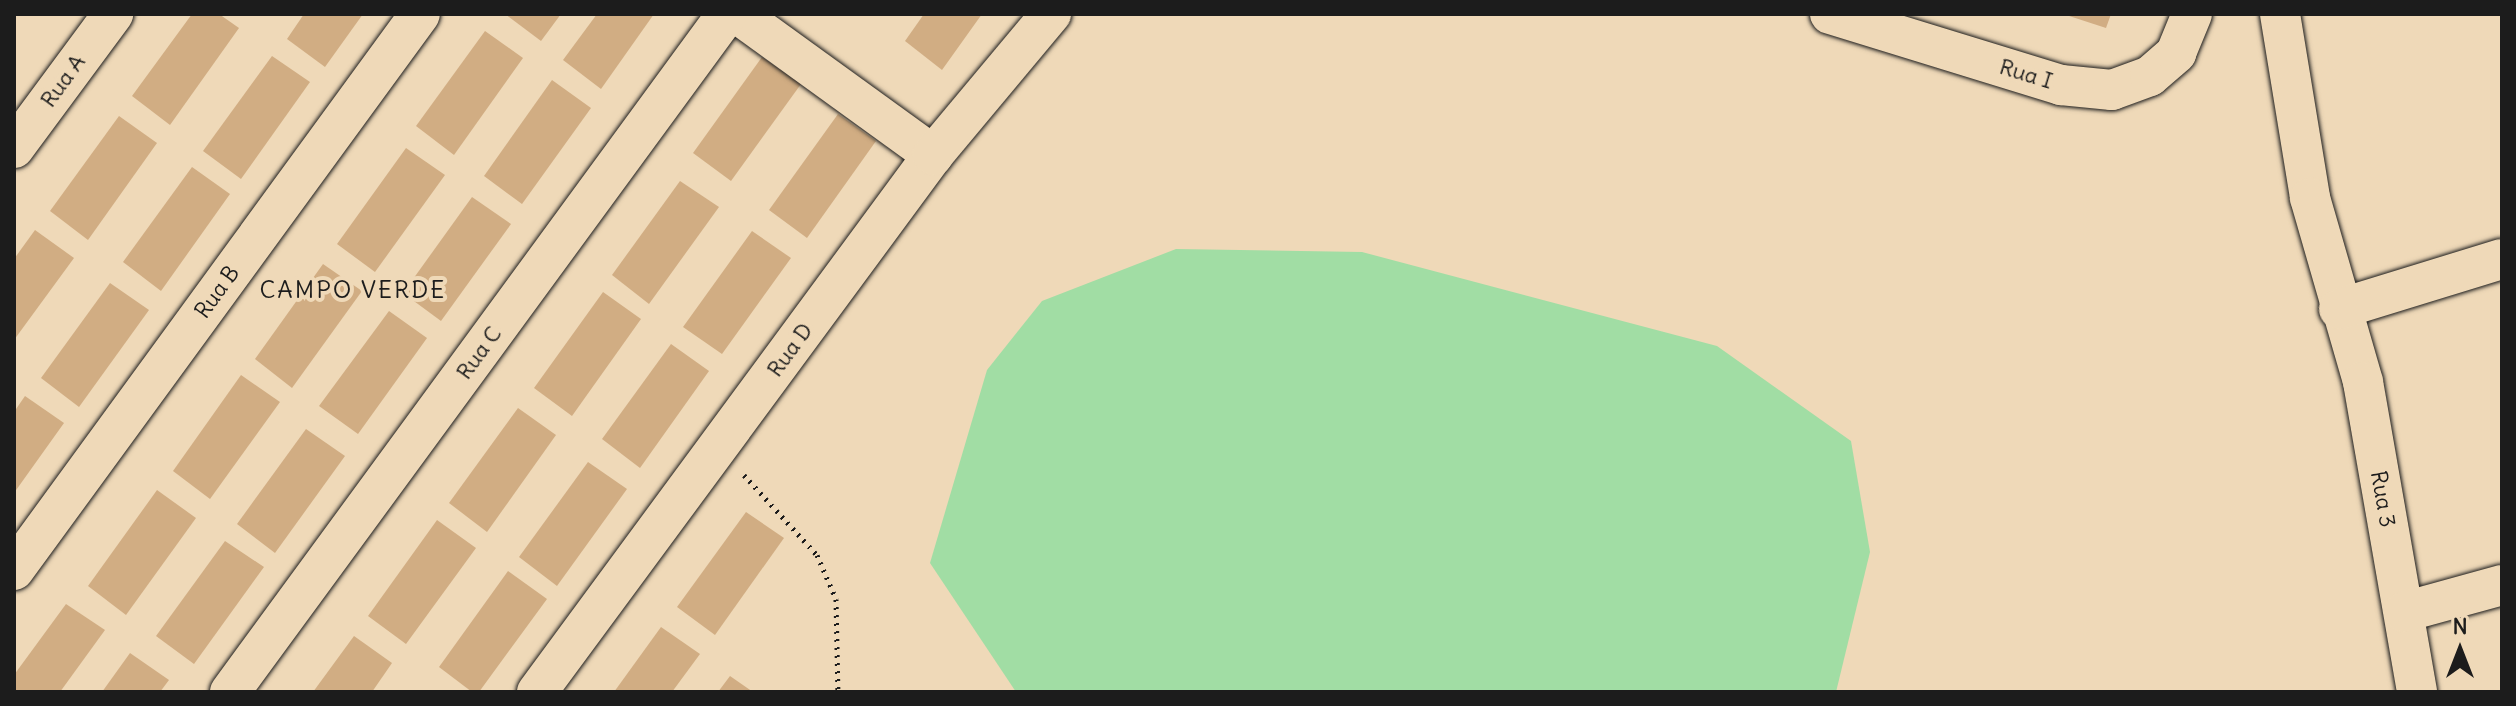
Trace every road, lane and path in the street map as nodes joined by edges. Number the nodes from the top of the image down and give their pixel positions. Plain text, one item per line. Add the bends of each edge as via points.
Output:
1 (113, 14) edge
2 (420, 14) edge
3 (727, 14) edge
4 (738, 14) edge
5 (1051, 14) edge
6 (1830, 14) edge
7 (2192, 14) edge
8 (2280, 14) edge
9 (1908, 25) edge
10 (14, 148) edge
11 (933, 155) junction
12 (2502, 259) edge
13 (2339, 309) junction
14 (718, 450) junction
15 (14, 570) edge
16 (2502, 585) edge
17 (2404, 612) junction
18 (230, 692) edge
19 (537, 692) edge
20 (838, 692) edge
21 (2417, 692) edge

1 - 10 street, Rua A
2 - 15 street, Rua B
3 - 18 street, Rua C
4 - 11 street
5 - 11 street, Rua D
6 - 9 street, Rua I
7 - 9 street, Rua I via 2176,53 2150,76 2112,90 2061,85
8 - 13 street, Rua 3 via 2310,198
11 - 14 street, Rua D
12 - 13 street
13 - 17 street, Rua 3 via 2363,382
14 - 19 street, Rua D
14 - 20 path via 817,555 836,599
16 - 17 street
17 - 21 street, Rua 3

